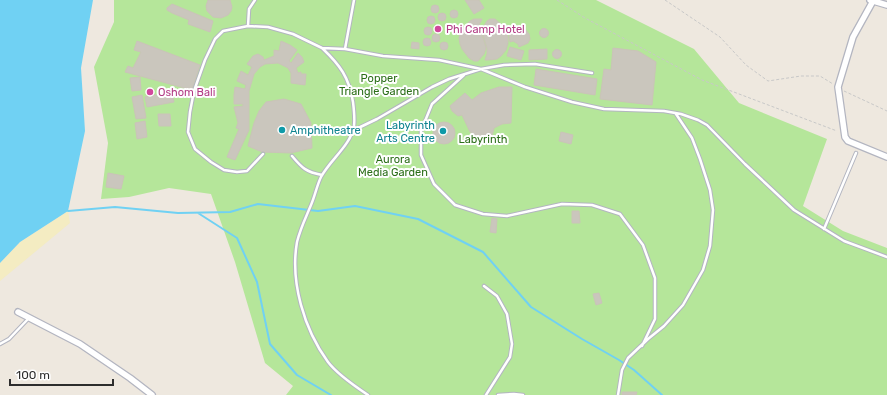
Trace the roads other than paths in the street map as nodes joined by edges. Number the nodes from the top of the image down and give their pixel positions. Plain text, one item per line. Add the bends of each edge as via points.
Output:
1 (254, 0) edge
2 (354, 0) edge
3 (872, 1) edge
4 (887, 5) edge
5 (248, 26) junction
6 (322, 48) junction
7 (344, 50) junction
8 (481, 69) junction
9 (592, 73) dead end
10 (464, 75) junction
11 (676, 114) junction
12 (352, 131) junction
13 (856, 153) dead end
14 (263, 154) dead end
15 (292, 156) dead end
16 (887, 157) edge
17 (322, 175) junction
18 (824, 229) junction
19 (887, 257) edge
20 (484, 286) dead end
21 (18, 312) dead end
22 (29, 318) junction
23 (0, 344) edge
24 (642, 346) junction
25 (152, 395) edge
26 (367, 395) edge
27 (486, 395) edge
28 (498, 395) edge
29 (523, 395) edge
30 (618, 395) edge

1 - 5 lane via 249,9
2 - 7 lane
3 - 4 street
3 - 16 street via 853,37 838,88 844,134 848,141
5 - 6 lane via 268,27 293,34
5 - 14 lane via 223,31 215,39 194,91 188,132 195,149 224,170 247,171
6 - 7 lane
6 - 12 lane via 336,62 347,79 355,112
7 - 8 lane via 439,60
8 - 9 lane via 535,64
8 - 10 lane
8 - 11 lane via 572,102 604,109
10 - 12 lane via 432,87
10 - 24 lane via 432,104 421,131 421,155 434,184 455,205 483,214 507,216 562,204 592,205 620,214 643,245 655,278 655,319
11 - 18 lane via 707,125 794,210
11 - 24 lane via 692,138 710,190 713,210 710,246 703,270 683,305
12 - 17 lane
13 - 18 lane
15 - 17 lane via 301,168
17 - 26 lane via 297,242 297,289 313,337 329,364
18 - 19 lane via 844,241
20 - 27 lane via 496,296 507,314 512,344 510,357
21 - 22 street
22 - 23 lane via 9,339
22 - 25 street via 93,352
24 - 30 lane via 628,358 622,370
28 - 29 lane

